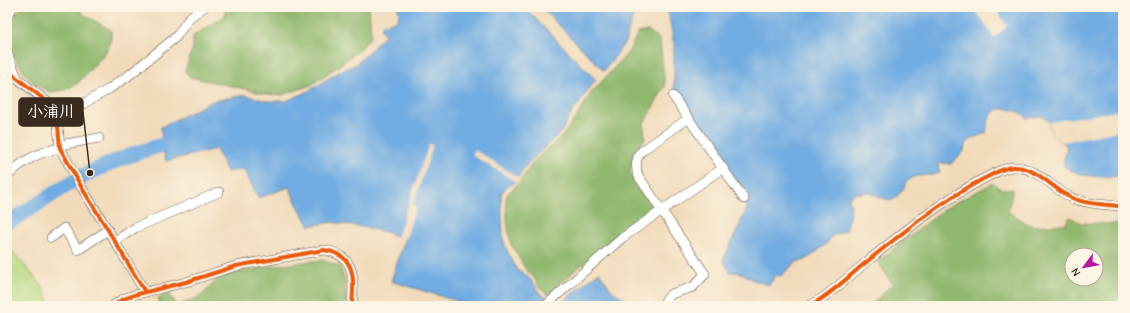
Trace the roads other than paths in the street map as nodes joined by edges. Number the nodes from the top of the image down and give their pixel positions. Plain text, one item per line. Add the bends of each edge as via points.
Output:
1 (13, 7) edge
2 (204, 7) edge
3 (7, 16) edge
4 (7, 51) edge
5 (7, 70) edge
6 (17, 78) junction
7 (673, 96) dead end
8 (55, 109) junction
9 (689, 118) junction
10 (99, 138) dead end
11 (60, 147) junction
12 (723, 168) junction
13 (7, 177) edge
14 (219, 192) dead end
15 (744, 199) dead end
16 (1123, 207) edge
17 (662, 210) junction
18 (108, 230) junction
19 (51, 238) dead end
20 (115, 241) junction
21 (145, 292) junction
22 (113, 306) edge
23 (352, 306) edge
24 (545, 306) edge
25 (661, 306) edge
26 (809, 306) edge

1 - 3 street
2 - 8 street via 190,17 176,37 128,76 83,104 63,110
4 - 6 street
5 - 6 street
6 - 8 street
7 - 9 street
8 - 11 street
9 - 12 street
9 - 17 street via 639,153 637,174
10 - 11 street
11 - 13 street via 30,158
11 - 18 street
12 - 15 street
12 - 17 street
14 - 20 street via 135,228
16 - 26 street via 1075,199 1038,174 1026,169 1007,168 946,201
17 - 24 street via 622,238
17 - 25 street via 705,274 693,287 671,294
18 - 19 street via 78,250 64,228
18 - 20 street
20 - 21 street
21 - 22 street
21 - 23 street via 236,266 324,250 343,256 348,262 354,289

